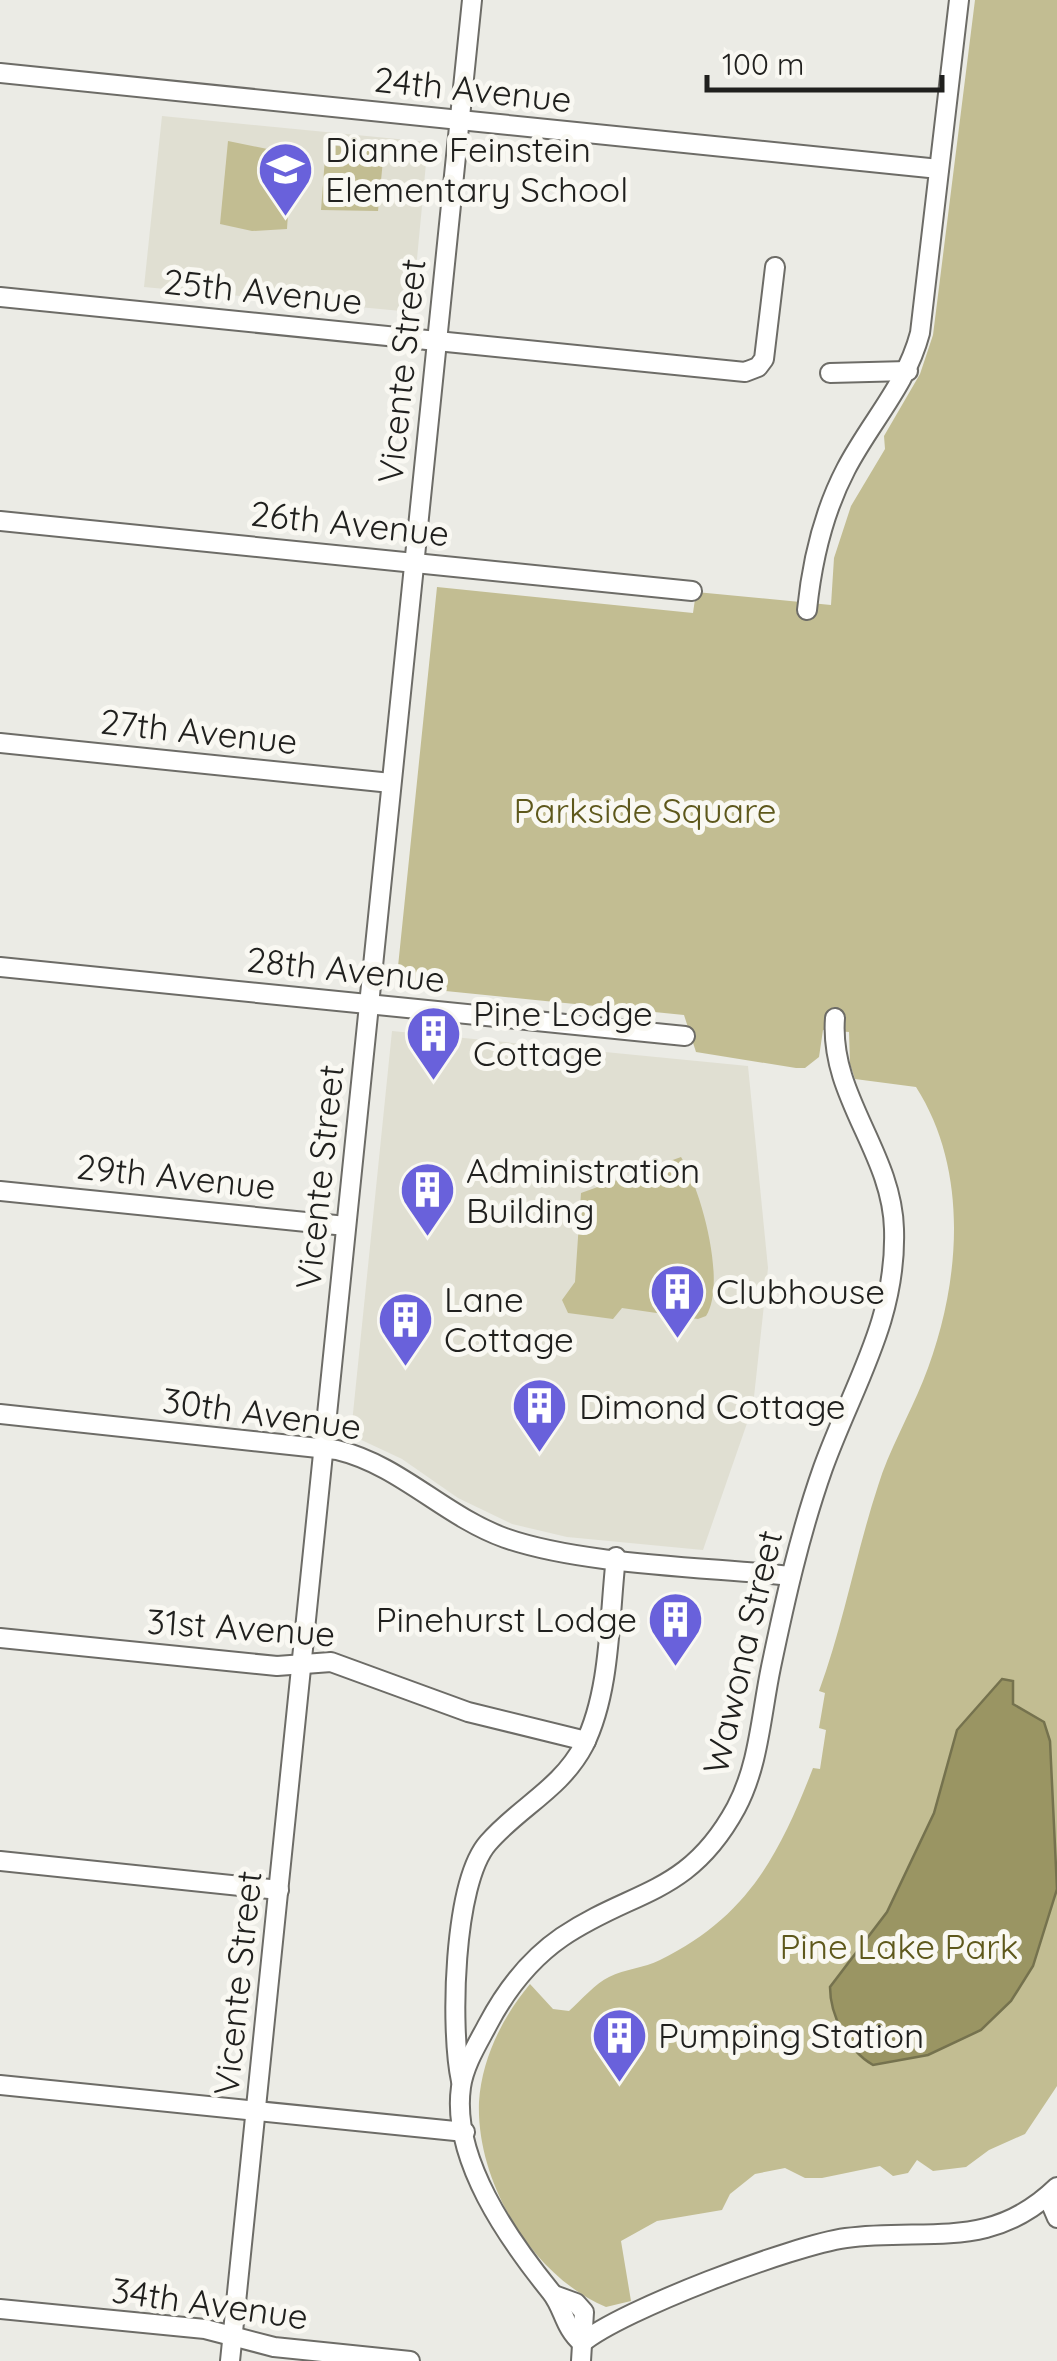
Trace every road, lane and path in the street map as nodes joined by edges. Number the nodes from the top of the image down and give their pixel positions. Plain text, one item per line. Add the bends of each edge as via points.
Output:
1 (472, 0) edge
2 (959, 0) edge
3 (0, 73) edge
4 (460, 120) junction
5 (939, 169) junction
6 (775, 267) dead end
7 (0, 297) edge
8 (437, 342) junction
9 (908, 371) junction
10 (830, 373) dead end
11 (0, 520) edge
12 (414, 563) junction
13 (692, 591) dead end
14 (807, 610) dead end
15 (0, 743) edge
16 (392, 783) junction
17 (0, 966) edge
18 (369, 1004) junction
19 (835, 1018) dead end
20 (685, 1036) dead end
21 (0, 1191) edge
22 (346, 1226) junction
23 (0, 1414) edge
24 (324, 1447) junction
25 (616, 1557) junction
26 (791, 1576) junction
27 (0, 1638) edge
28 (302, 1664) junction
29 (586, 1740) junction
30 (0, 1862) edge
31 (279, 1890) junction
32 (461, 2082) junction
33 (0, 2085) edge
34 (256, 2111) junction
35 (465, 2132) junction
36 (1052, 2192) edge
37 (1057, 2218) edge
38 (0, 2308) edge
39 (233, 2336) junction
40 (582, 2352) edge
41 (230, 2361) edge
42 (410, 2361) edge

1 - 4 street, Vicente Street
2 - 5 street
3 - 4 street, 24th Avenue
4 - 5 street, 24th Avenue
4 - 8 street, Vicente Street
5 - 9 street via 924,306
6 - 8 street, 25th Avenue via 766,352 758,368 738,372
7 - 8 street, 25th Avenue
8 - 12 street, Vicente Street
9 - 10 street
9 - 14 street via 837,488 816,550
11 - 12 street, 26th Avenue
12 - 13 street, 26th Avenue
12 - 16 street, Vicente Street
15 - 16 street, 27th Avenue
16 - 18 street, Vicente Street
17 - 18 street, 28th Avenue
18 - 20 street, 28th Avenue
18 - 22 street, Vicente Street
19 - 26 street, Wawona Street via 839,1074 888,1182 894,1268 885,1321 824,1464
21 - 22 street, 29th Avenue
22 - 24 street, Vicente Street
23 - 24 street, 30th Avenue
24 - 25 street, 30th Avenue via 376,1463 445,1509 505,1538
24 - 28 street, Vicente Street
25 - 26 street, 30th Avenue
25 - 29 street via 599,1699
26 - 32 street, Wawona Street via 753,1765 727,1823 669,1883 575,1929 533,1962 500,2002
27 - 28 street, 31st Avenue
28 - 29 street, 31st Avenue via 331,1662 468,1712
28 - 31 street, Vicente Street
29 - 32 street via 552,1787 486,1844 470,1875 454,2015
30 - 31 street
31 - 34 street, Vicente Street
32 - 35 street
33 - 34 street
34 - 35 street
34 - 39 street, Vicente Street
35 - 40 street via 504,2232 554,2295 584,2312
36 - 37 street
36 - 40 street via 1016,2218 970,2234 849,2238 794,2250 612,2324
38 - 39 street, 34th Avenue
39 - 41 street, Vicente Street
39 - 42 street, 34th Avenue via 274,2347

